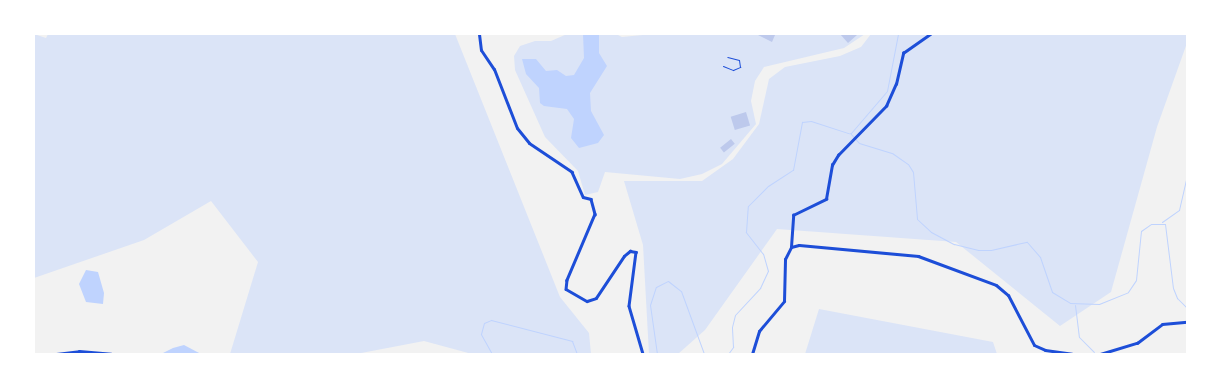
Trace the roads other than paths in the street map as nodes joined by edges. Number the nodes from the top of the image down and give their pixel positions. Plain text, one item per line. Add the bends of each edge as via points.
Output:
1 (479, 34) edge
2 (930, 34) edge
3 (572, 172) joint
4 (791, 247) junction
5 (1187, 322) edge
6 (56, 354) edge
7 (111, 354) edge
8 (643, 354) edge
9 (752, 354) edge
10 (1072, 354) edge
11 (1100, 354) edge

1 - 3 street via 481,50 494,68 517,128 529,143
2 - 4 street via 903,53 889,101 857,138 838,154 832,166 826,199 793,215
3 - 8 street via 583,197 590,199 595,214 566,289 587,301 596,298 624,256 630,251 636,252 629,306
4 - 9 street via 784,267 784,301 759,331
4 - 10 street via 908,254 996,285 1008,295 1034,345
5 - 11 street via 1162,324 1137,343
6 - 7 street via 79,351

